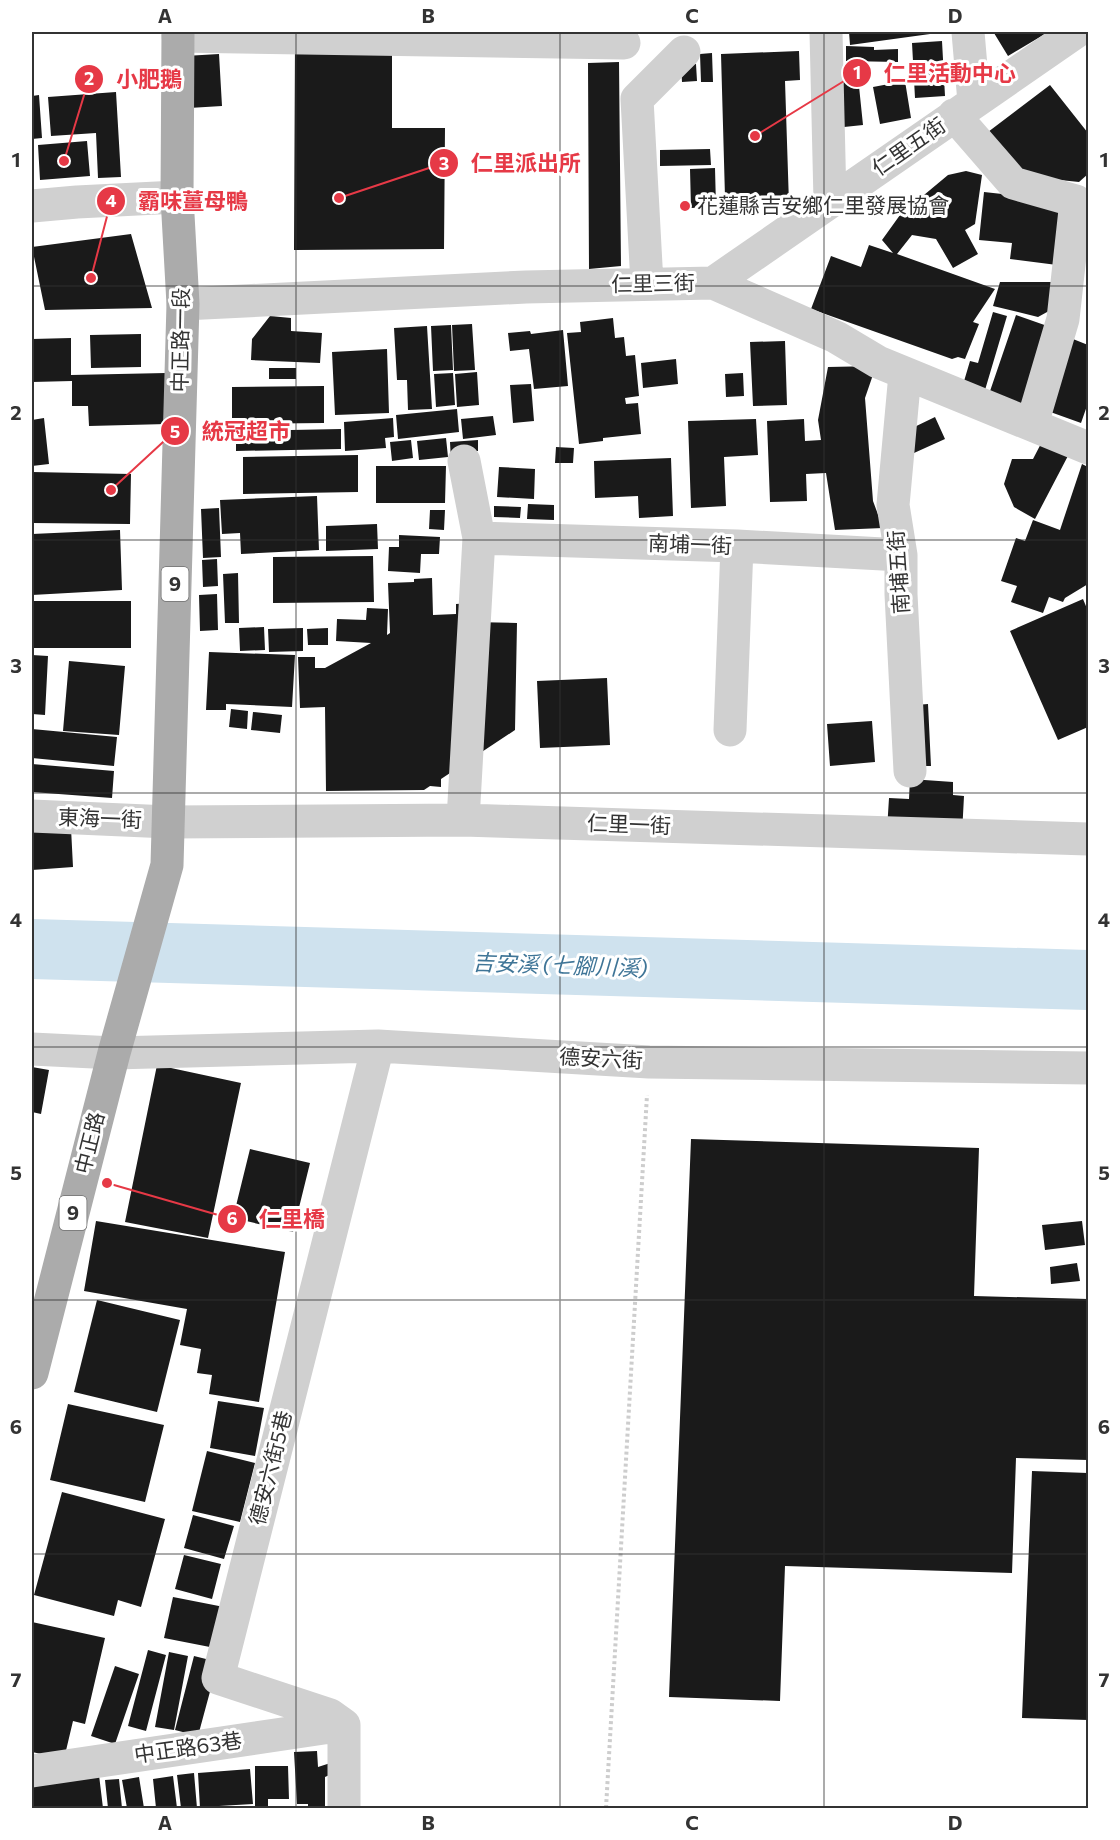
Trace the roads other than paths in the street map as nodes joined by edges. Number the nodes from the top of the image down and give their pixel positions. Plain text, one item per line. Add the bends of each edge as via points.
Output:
1 (826, 32) edge
2 (968, 32) edge
3 (1076, 32) edge
4 (178, 34) edge
5 (624, 43) dead end
6 (684, 52) dead end
7 (964, 109) junction
8 (177, 197) junction
9 (830, 201) junction
10 (32, 206) edge
11 (712, 283) junction
12 (647, 285) junction
13 (183, 304) junction
14 (905, 374) junction
15 (1032, 424) junction
16 (1089, 448) edge
17 (464, 461) dead end
18 (479, 538) junction
19 (736, 546) junction
20 (901, 555) junction
21 (730, 730) dead end
22 (910, 771) dead end
23 (32, 816) edge
24 (463, 820) junction
25 (169, 822) junction
26 (1089, 839) edge
27 (378, 1046) junction
28 (32, 1049) edge
29 (114, 1053) junction
30 (1089, 1068) edge
31 (32, 1373) edge
32 (344, 1725) junction
33 (32, 1771) edge
34 (344, 1809) edge

1 - 9 street
2 - 7 street
3 - 7 street, 仁里五街
4 - 5 street
4 - 8 main road, 中正路一段 / 9
6 - 12 street via 637,99
7 - 9 street, 仁里五街
7 - 15 street via 1013,183 1076,201 1063,319
8 - 10 street
8 - 13 main road, 中正路一段 / 9
9 - 11 street, 仁里五街
11 - 12 street, 仁里三街
11 - 14 street, 仁里三街 via 836,337 878,363
12 - 13 street, 仁里三街
13 - 25 main road, 中正路一段 / 9
14 - 15 street, 仁里三街
14 - 20 street, 南埔五街 via 893,505
15 - 16 street, 仁里三街
17 - 18 street
18 - 19 street, 南埔一街
18 - 24 street
19 - 20 street, 南埔一街
19 - 21 street
20 - 22 street, 南埔五街
23 - 25 street, 東海一街
24 - 25 street, 仁里一街
24 - 26 street, 仁里一街
25 - 29 main road, 中正路一段 / 9 via 167,865
27 - 29 street, 德安六街
27 - 30 street, 德安六街 via 650,1062
27 - 32 street, 德安六街5巷 via 218,1678 330,1715
28 - 29 street, 德安六街
29 - 31 main road, 中正路 / 9
32 - 33 street, 中正路63巷
32 - 34 street

